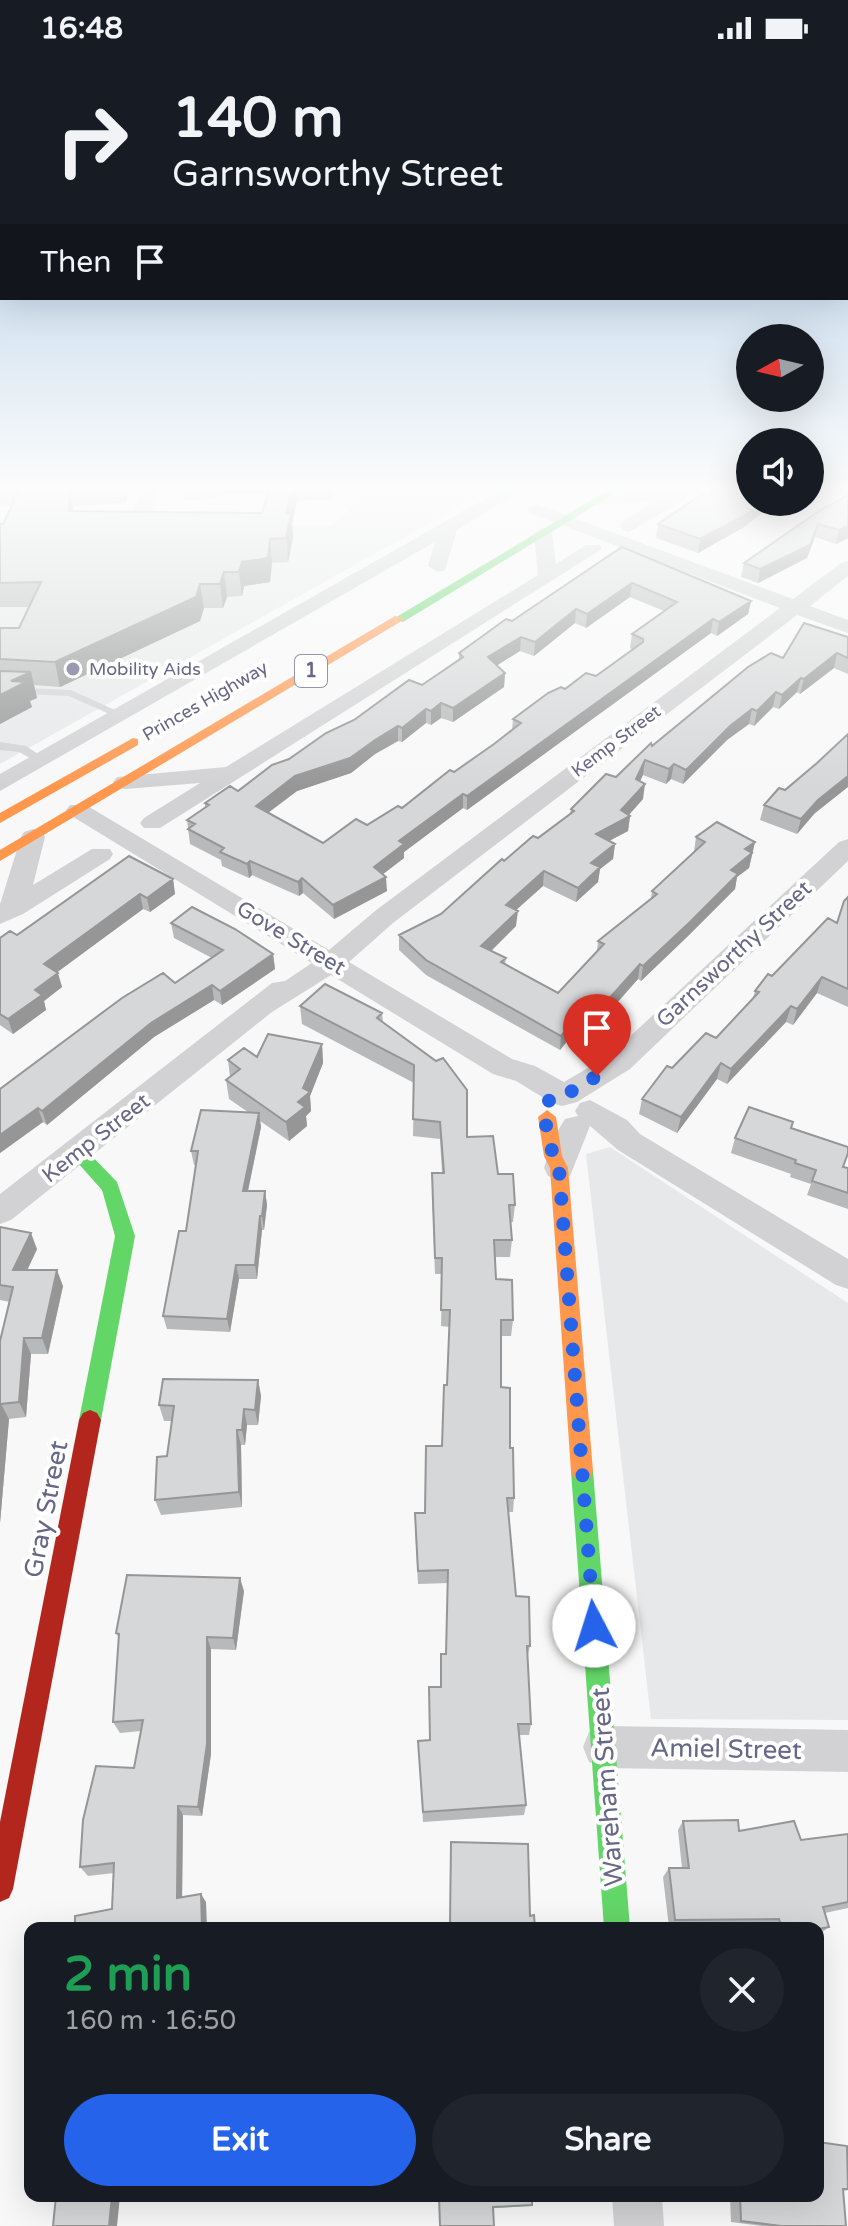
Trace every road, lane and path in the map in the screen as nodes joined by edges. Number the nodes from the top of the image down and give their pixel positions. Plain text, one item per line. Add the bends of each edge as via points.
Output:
1 (342, 587) edge
2 (452, 587) edge
3 (530, 587) edge
4 (743, 587) edge
5 (821, 587) edge
6 (795, 607) junction
7 (848, 627) edge
8 (0, 690) edge
9 (120, 715) junction
10 (151, 732) dead end
11 (0, 746) edge
12 (41, 760) junction
13 (231, 773) junction
14 (8, 779) edge
15 (125, 782) junction
16 (49, 791) junction
17 (78, 810) junction
18 (0, 819) edge
19 (152, 823) dead end
20 (33, 837) junction
21 (848, 847) edge
22 (101, 854) dead end
23 (0, 856) edge
24 (7, 912) edge
25 (326, 959) junction
26 (570, 1112) junction
27 (78, 1153) junction
28 (559, 1168) joint
29 (0, 1211) edge
30 (848, 1275) edge
31 (604, 1747) junction
32 (848, 1751) edge
33 (0, 1889) edge
34 (617, 1922) edge
35 (637, 2202) edge
36 (639, 2226) edge

1 - 9 street, Princes Highway
2 - 15 main road, Princes Highway / 1
3 - 13 street
4 - 6 street
5 - 6 street, Kemp Street
6 - 7 street
6 - 25 street, Kemp Street
8 - 9 lane via 83,695
9 - 12 street, Princes Highway
10 - 16 main road, Princes Highway
11 - 12 lane via 22,749
12 - 14 street, Princes Highway
13 - 15 street
13 - 19 street
14 - 16 street
15 - 17 main road, Princes Highway / 1
16 - 17 main road
16 - 18 main road, Princes Highway
17 - 20 main road, Princes Highway / 1
17 - 25 street, Gove Street
20 - 23 main road, Princes Highway / 1
20 - 24 street
21 - 26 street, Garnsworthy Street
22 - 24 street
25 - 26 street, Gove Street
25 - 27 street, Kemp Street
26 - 28 street, Wareham Street
26 - 30 street
27 - 29 street, Kemp Street
27 - 33 main road, Gray Street via 110,1187 125,1236
28 - 31 main road, Wareham Street
31 - 32 street, Amiel Street
31 - 34 main road, Wareham Street
35 - 36 street

